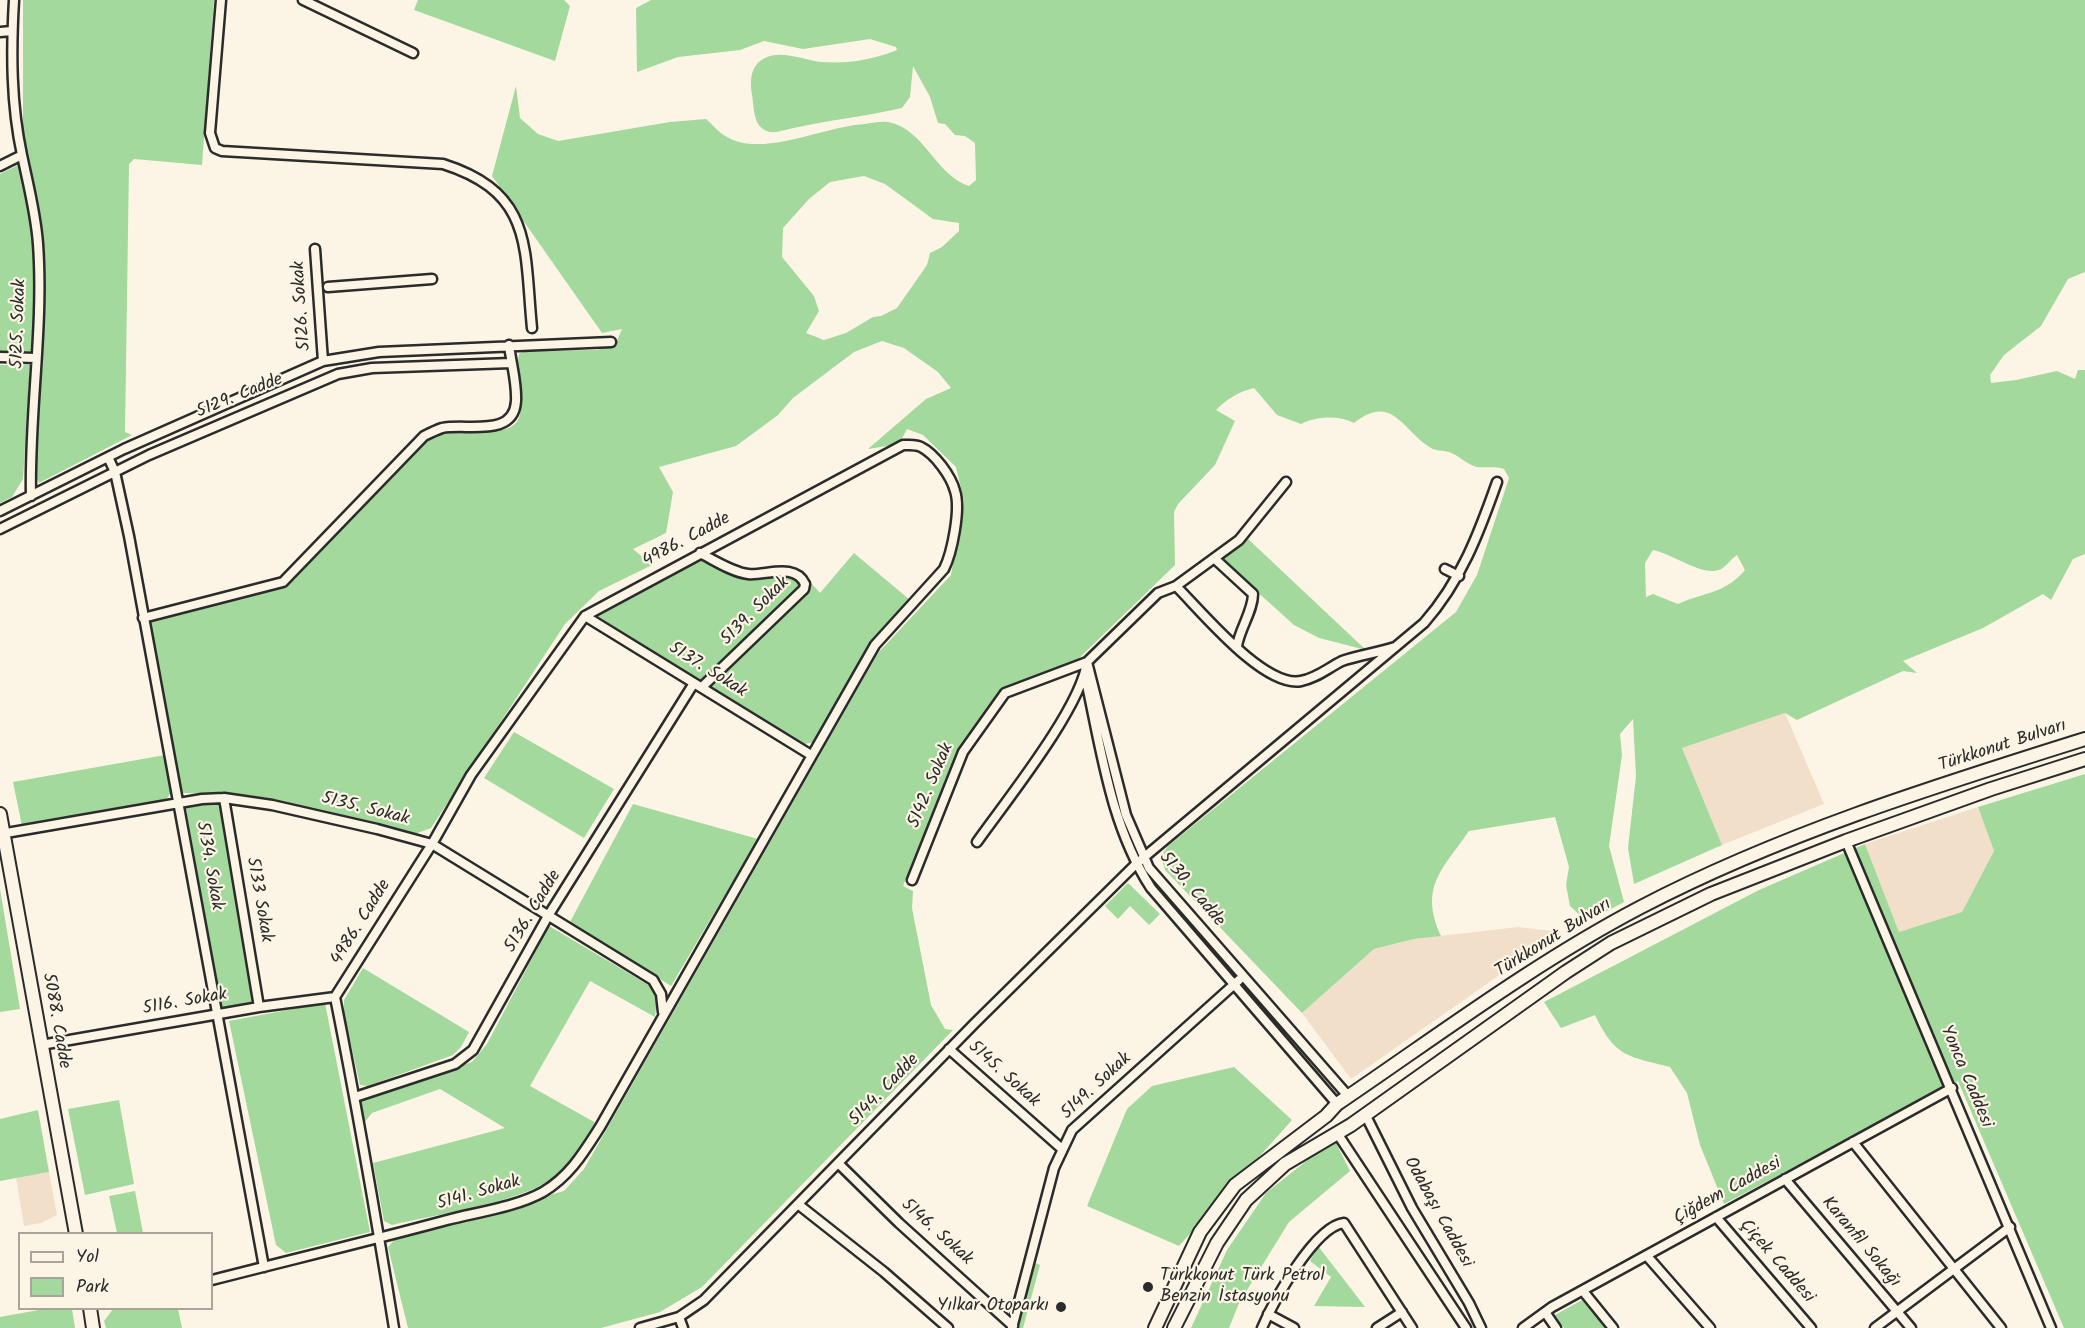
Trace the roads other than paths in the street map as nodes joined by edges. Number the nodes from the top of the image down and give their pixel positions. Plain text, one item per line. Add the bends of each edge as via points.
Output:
1 (14, 0) edge
2 (221, 0) edge
3 (303, 0) edge
4 (12, 31) junction
5 (0, 32) edge
6 (413, 53) dead end
7 (22, 155) junction
8 (0, 166) edge
9 (315, 249) dead end
10 (432, 279) dead end
11 (328, 287) dead end
12 (532, 328) dead end
13 (611, 342) dead end
14 (509, 345) junction
15 (0, 357) edge
16 (36, 358) junction
17 (323, 361) junction
18 (511, 363) junction
19 (108, 458) junction
20 (115, 472) junction
21 (1286, 482) dead end
22 (1497, 482) dead end
23 (31, 496) junction
24 (0, 512) edge
25 (0, 529) edge
26 (700, 553) junction
27 (1215, 559) junction
28 (1445, 569) dead end
29 (1459, 576) junction
30 (1176, 586) junction
31 (585, 616) junction
32 (143, 618) junction
33 (1401, 645) junction
34 (1237, 646) junction
35 (1087, 662) junction
36 (1085, 676) junction
37 (698, 685) junction
38 (2085, 740) edge
39 (811, 755) junction
40 (2085, 759) edge
41 (224, 798) junction
42 (179, 802) junction
43 (0, 814) edge
44 (2, 833) edge
45 (1846, 841) junction
46 (977, 842) dead end
47 (432, 844) junction
48 (1140, 861) junction
49 (912, 880) dead end
50 (548, 916) junction
51 (1244, 975) junction
52 (1236, 983) junction
53 (334, 997) junction
54 (259, 1007) junction
55 (663, 1012) junction
56 (218, 1014) junction
57 (41, 1045) junction
58 (949, 1049) junction
59 (1952, 1088) junction
60 (1349, 1096) junction
61 (354, 1097) junction
62 (1336, 1104) junction
63 (1365, 1114) junction
64 (1326, 1116) junction
65 (1337, 1133) junction
66 (1852, 1142) junction
67 (1062, 1149) junction
68 (838, 1163) junction
69 (1785, 1179) junction
70 (799, 1205) junction
71 (1716, 1217) junction
72 (2010, 1227) junction
73 (76, 1232) edge
74 (379, 1238) junction
75 (1647, 1256) junction
76 (264, 1267) junction
77 (1955, 1268) junction
78 (213, 1280) edge
79 (1583, 1292) junction
80 (93, 1310) edge
81 (1402, 1312) junction
82 (1545, 1312) junction
83 (1897, 1312) junction
84 (1268, 1314) junction
85 (679, 1317) junction
86 (1013, 1327) edge
87 (93, 1328) edge
88 (394, 1328) edge
89 (640, 1328) edge
90 (683, 1328) edge
91 (948, 1328) edge
92 (1155, 1328) edge
93 (1174, 1328) edge
94 (1262, 1328) edge
95 (1294, 1328) edge
96 (1377, 1328) edge
97 (1412, 1328) edge
98 (1466, 1328) edge
99 (1481, 1328) edge
100 (1523, 1328) edge
101 (1556, 1328) edge
102 (1613, 1328) edge
103 (1710, 1328) edge
104 (1811, 1328) edge
105 (1875, 1328) edge
106 (1911, 1328) edge
107 (2001, 1328) edge
108 (2051, 1328) edge

1 - 4 street, 5125. Sokak
2 - 12 street via 210,132 215,148 443,164 467,174 499,194 519,223
3 - 6 street
4 - 5 street
4 - 7 street, 5125. Sokak via 15,123
7 - 8 street
7 - 16 street, 5125. Sokak via 38,245
9 - 17 street, 5126. Sokak
10 - 11 street
13 - 14 street, 5129. Cadde
14 - 17 street, 5129. Cadde via 379,352
14 - 18 street
15 - 16 street
16 - 23 street, 5125. Sokak
17 - 19 street, 5129. Cadde
18 - 20 street, 5129. Cadde via 352,370 210,427
18 - 32 street via 516,401 510,421 492,426 442,428 424,436 283,582
19 - 20 street, 5134. Sokak
19 - 23 street, 5129. Cadde
20 - 25 street, 5129. Cadde
20 - 32 street, 5134. Sokak
21 - 27 street via 1239,540
22 - 29 street, 5144. Cadde
23 - 24 street, 5129. Cadde
26 - 31 street, 4986. Cadde
26 - 37 street, 5139. Sokak via 746,574 782,571 802,578 805,584
26 - 39 street, 4986. Cadde via 903,446 920,446 935,457 955,490 950,557 944,569 875,645
27 - 30 street
27 - 34 street via 1252,594 1253,603
28 - 29 street
29 - 33 street, 5144. Cadde via 1438,608
30 - 34 street
30 - 35 street via 1158,593
31 - 37 street, 5137. Sokak
31 - 47 street, 4986. Cadde via 488,750
32 - 42 street, 5134. Sokak
33 - 34 street via 1343,661 1300,681 1281,681
33 - 48 street, 5144. Cadde
35 - 36 street
35 - 48 street, 5130. Cadde
35 - 49 street, 5142. Sokak via 1005,693 963,752
36 - 46 street via 1062,718
36 - 48 street, 5130. Cadde via 1113,804
37 - 39 street, 5137. Sokak
37 - 50 street, 5136. Cadde
38 - 60 street, Türkkonut Bulvarı via 1872,809 1651,902 1554,957
39 - 55 street, 4986. Cadde
40 - 45 street, Türkkonut Bulvarı
41 - 42 street, 5135. Sokak
41 - 47 street, 5135. Sokak via 284,807
41 - 54 street, 5133 Sokak
42 - 44 street, 5135. Sokak
42 - 56 street, 5134. Sokak
43 - 44 street, 5088. Cadde
44 - 57 street, 5088. Cadde
45 - 59 street, Yonca Caddesi
45 - 63 street, Türkkonut Bulvarı via 1711,894 1611,943
47 - 50 street, 5135. Sokak
47 - 53 street, 4986. Cadde
48 - 51 street, 5130. Cadde
48 - 52 street, 5130. Cadde via 1151,888
48 - 58 street, 5144. Cadde
50 - 55 street, 5135. Sokak via 653,980 661,994
50 - 61 street, 5136. Cadde via 466,1058
51 - 52 street, 5149. Sokak
51 - 60 street, 5130. Cadde
52 - 62 street, 5130. Cadde
52 - 67 street, 5149. Sokak via 1072,1130
53 - 54 street, 5116. Sokak
53 - 61 street
54 - 56 street, 5116. Sokak
55 - 74 street, 5141. Sokak via 600,1127 576,1165 562,1179 542,1193
56 - 57 street, 5116. Sokak
56 - 76 street, 5134. Sokak
57 - 73 street, 5088. Cadde
58 - 67 street, 5145. Sokak
58 - 68 street, 5144. Cadde
59 - 66 street, Çiğdem Caddesi
59 - 72 street, Yonca Caddesi
60 - 62 street, Türkkonut Bulvarı
60 - 63 street
61 - 74 street
62 - 64 street, Türkkonut Bulvarı
63 - 65 street, Türkkonut Bulvarı
63 - 99 street, Odabaşı Caddesi via 1412,1208
64 - 65 street
64 - 92 street, Türkkonut Bulvarı via 1235,1185 1200,1232
65 - 93 street, Türkkonut Bulvarı via 1284,1164 1246,1200 1217,1243
65 - 98 street, Odabaşı Caddesi
66 - 69 street, Çiğdem Caddesi
66 - 77 street
67 - 86 street, 5149. Sokak via 1053,1168
68 - 70 street, 5144. Cadde
68 - 86 street, 5146. Sokak
69 - 71 street, Çiğdem Caddesi
69 - 83 street, Karanfil Sokağı
70 - 85 street, 5144. Cadde via 704,1300
70 - 91 street
71 - 75 street, Çiğdem Caddesi
71 - 104 street, Çiçek Caddesi
72 - 77 street
72 - 108 street, Yonca Caddesi
74 - 76 street, 5141. Sokak
74 - 88 street
75 - 79 street, Çiğdem Caddesi
75 - 103 street
76 - 78 street, 5141. Sokak
77 - 83 street
77 - 107 street
79 - 82 street, Çiğdem Caddesi
79 - 102 street
80 - 87 street
81 - 84 street via 1344,1223 1339,1223 1314,1242
81 - 96 street
81 - 97 street
82 - 100 street, Çiğdem Caddesi
82 - 101 street
83 - 105 street
83 - 106 street, Karanfil Sokağı
84 - 94 street
84 - 95 street
85 - 89 street, 5144. Cadde
85 - 90 street

